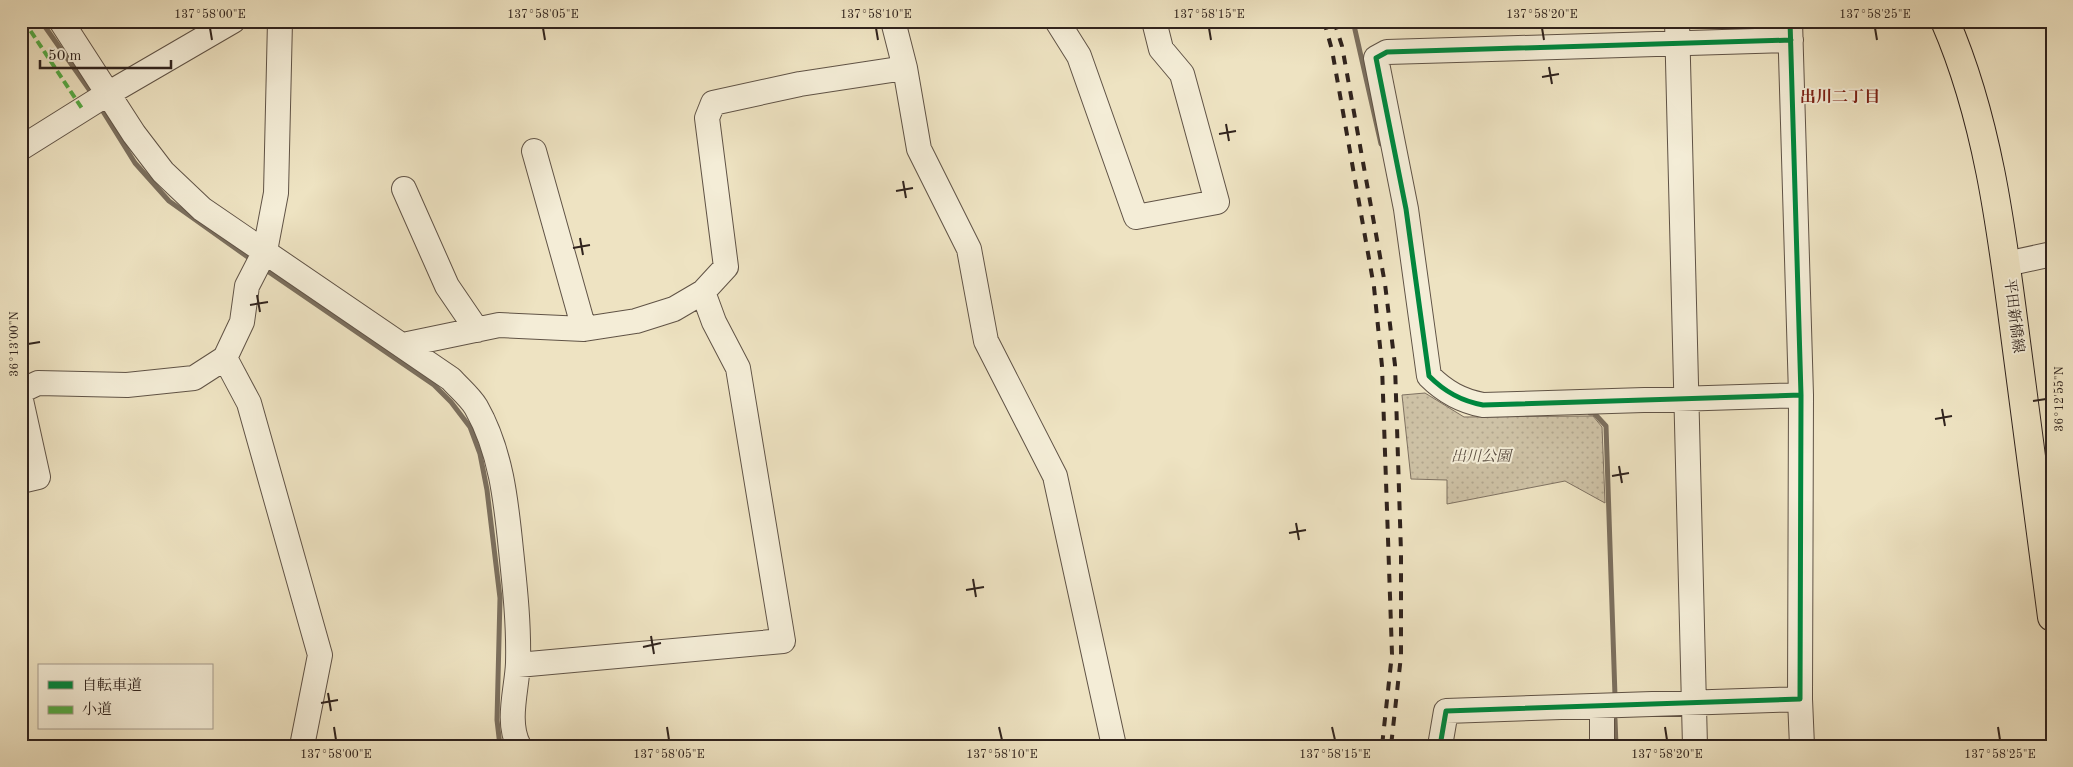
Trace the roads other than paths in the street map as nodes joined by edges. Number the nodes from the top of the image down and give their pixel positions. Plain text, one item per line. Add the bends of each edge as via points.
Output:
1 (61, 21) edge
2 (233, 21) edge
3 (280, 21) edge
4 (893, 21) edge
5 (1057, 21) edge
6 (1154, 21) edge
7 (1945, 21) edge
8 (1790, 31) edge
9 (1677, 32) edge
10 (905, 68) junction
11 (100, 99) junction
12 (22, 147) edge
13 (534, 151) dead end
14 (404, 189) dead end
15 (2052, 254) edge
16 (258, 264) junction
17 (2006, 264) junction
18 (703, 292) junction
19 (584, 329) junction
20 (477, 330) junction
21 (403, 345) junction
22 (225, 358) junction
23 (21, 391) edge
24 (1801, 395) junction
25 (1686, 398) junction
26 (21, 400) edge
27 (21, 481) edge
28 (2052, 617) edge
29 (518, 665) junction
30 (1800, 699) junction
31 (1694, 702) junction
32 (1602, 706) junction
33 (302, 746) edge
34 (519, 746) edge
35 (1114, 746) edge
36 (1440, 746) edge
37 (1602, 746) edge
38 (1695, 746) edge
39 (1802, 746) edge

1 - 11 street
2 - 11 street
3 - 16 street via 276,193
4 - 10 street
5 - 6 street via 1079,56 1136,217 1217,202 1182,74 1161,50
7 - 17 main road, 平田新橋線 via 1959,53 1980,125
8 - 9 street
8 - 24 street
9 - 25 street
9 - 25 street via 1387,52 1376,58 1406,209 1430,376 1440,387 1469,402 1483,405
10 - 18 street via 800,84 713,103 707,118 726,267
10 - 35 street via 919,149 969,249 986,340 1055,476
11 - 12 street
11 - 16 street via 134,134 163,172
13 - 19 street
14 - 20 street via 447,286
15 - 17 street
16 - 21 street
16 - 22 street via 247,286 242,322
17 - 28 main road, 平田新橋線
18 - 19 street via 674,309 636,321
18 - 29 street via 714,322 738,368 783,640
19 - 20 street via 499,325
20 - 21 street
21 - 29 street via 451,379 475,405 491,439 506,501 518,614
22 - 23 street via 194,378 127,385 38,383
22 - 33 street via 249,402 320,655
24 - 25 street
24 - 30 street
25 - 31 street
26 - 27 street via 38,477
29 - 34 street via 513,721
30 - 31 street
30 - 39 street
31 - 32 street
31 - 38 street
32 - 36 street via 1446,711
32 - 37 street

